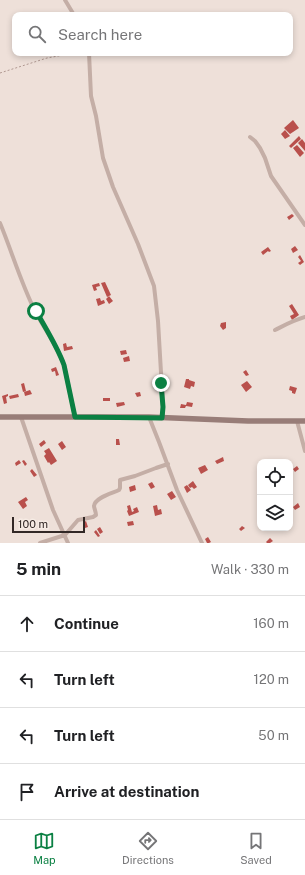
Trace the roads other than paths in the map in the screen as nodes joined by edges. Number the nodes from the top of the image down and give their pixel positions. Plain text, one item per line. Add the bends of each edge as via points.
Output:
1 (65, 0) edge
2 (72, 12) edge
3 (89, 56) edge
4 (250, 137) dead end
5 (0, 223) edge
6 (305, 225) edge
7 (305, 317) edge
8 (275, 330) dead end
9 (0, 417) edge
10 (21, 417) junction
11 (75, 417) junction
12 (149, 417) junction
13 (162, 418) junction
14 (297, 421) junction
15 (305, 421) edge
16 (305, 451) edge
17 (168, 464) junction
18 (64, 535) junction
19 (40, 543) edge
20 (68, 543) edge
21 (202, 543) edge

1 - 2 street
3 - 13 street via 91,96 103,158 154,286
4 - 6 street via 260,148 272,176
5 - 11 street via 36,311 62,359
7 - 8 street
9 - 10 main road
10 - 11 main road
10 - 18 street
11 - 12 main road
12 - 13 main road
12 - 17 street
13 - 14 main road
14 - 15 main road
14 - 16 street
17 - 18 street via 120,480 119,490 101,498 95,504 96,515 78,520
17 - 21 street via 177,490
18 - 19 street
18 - 20 street

